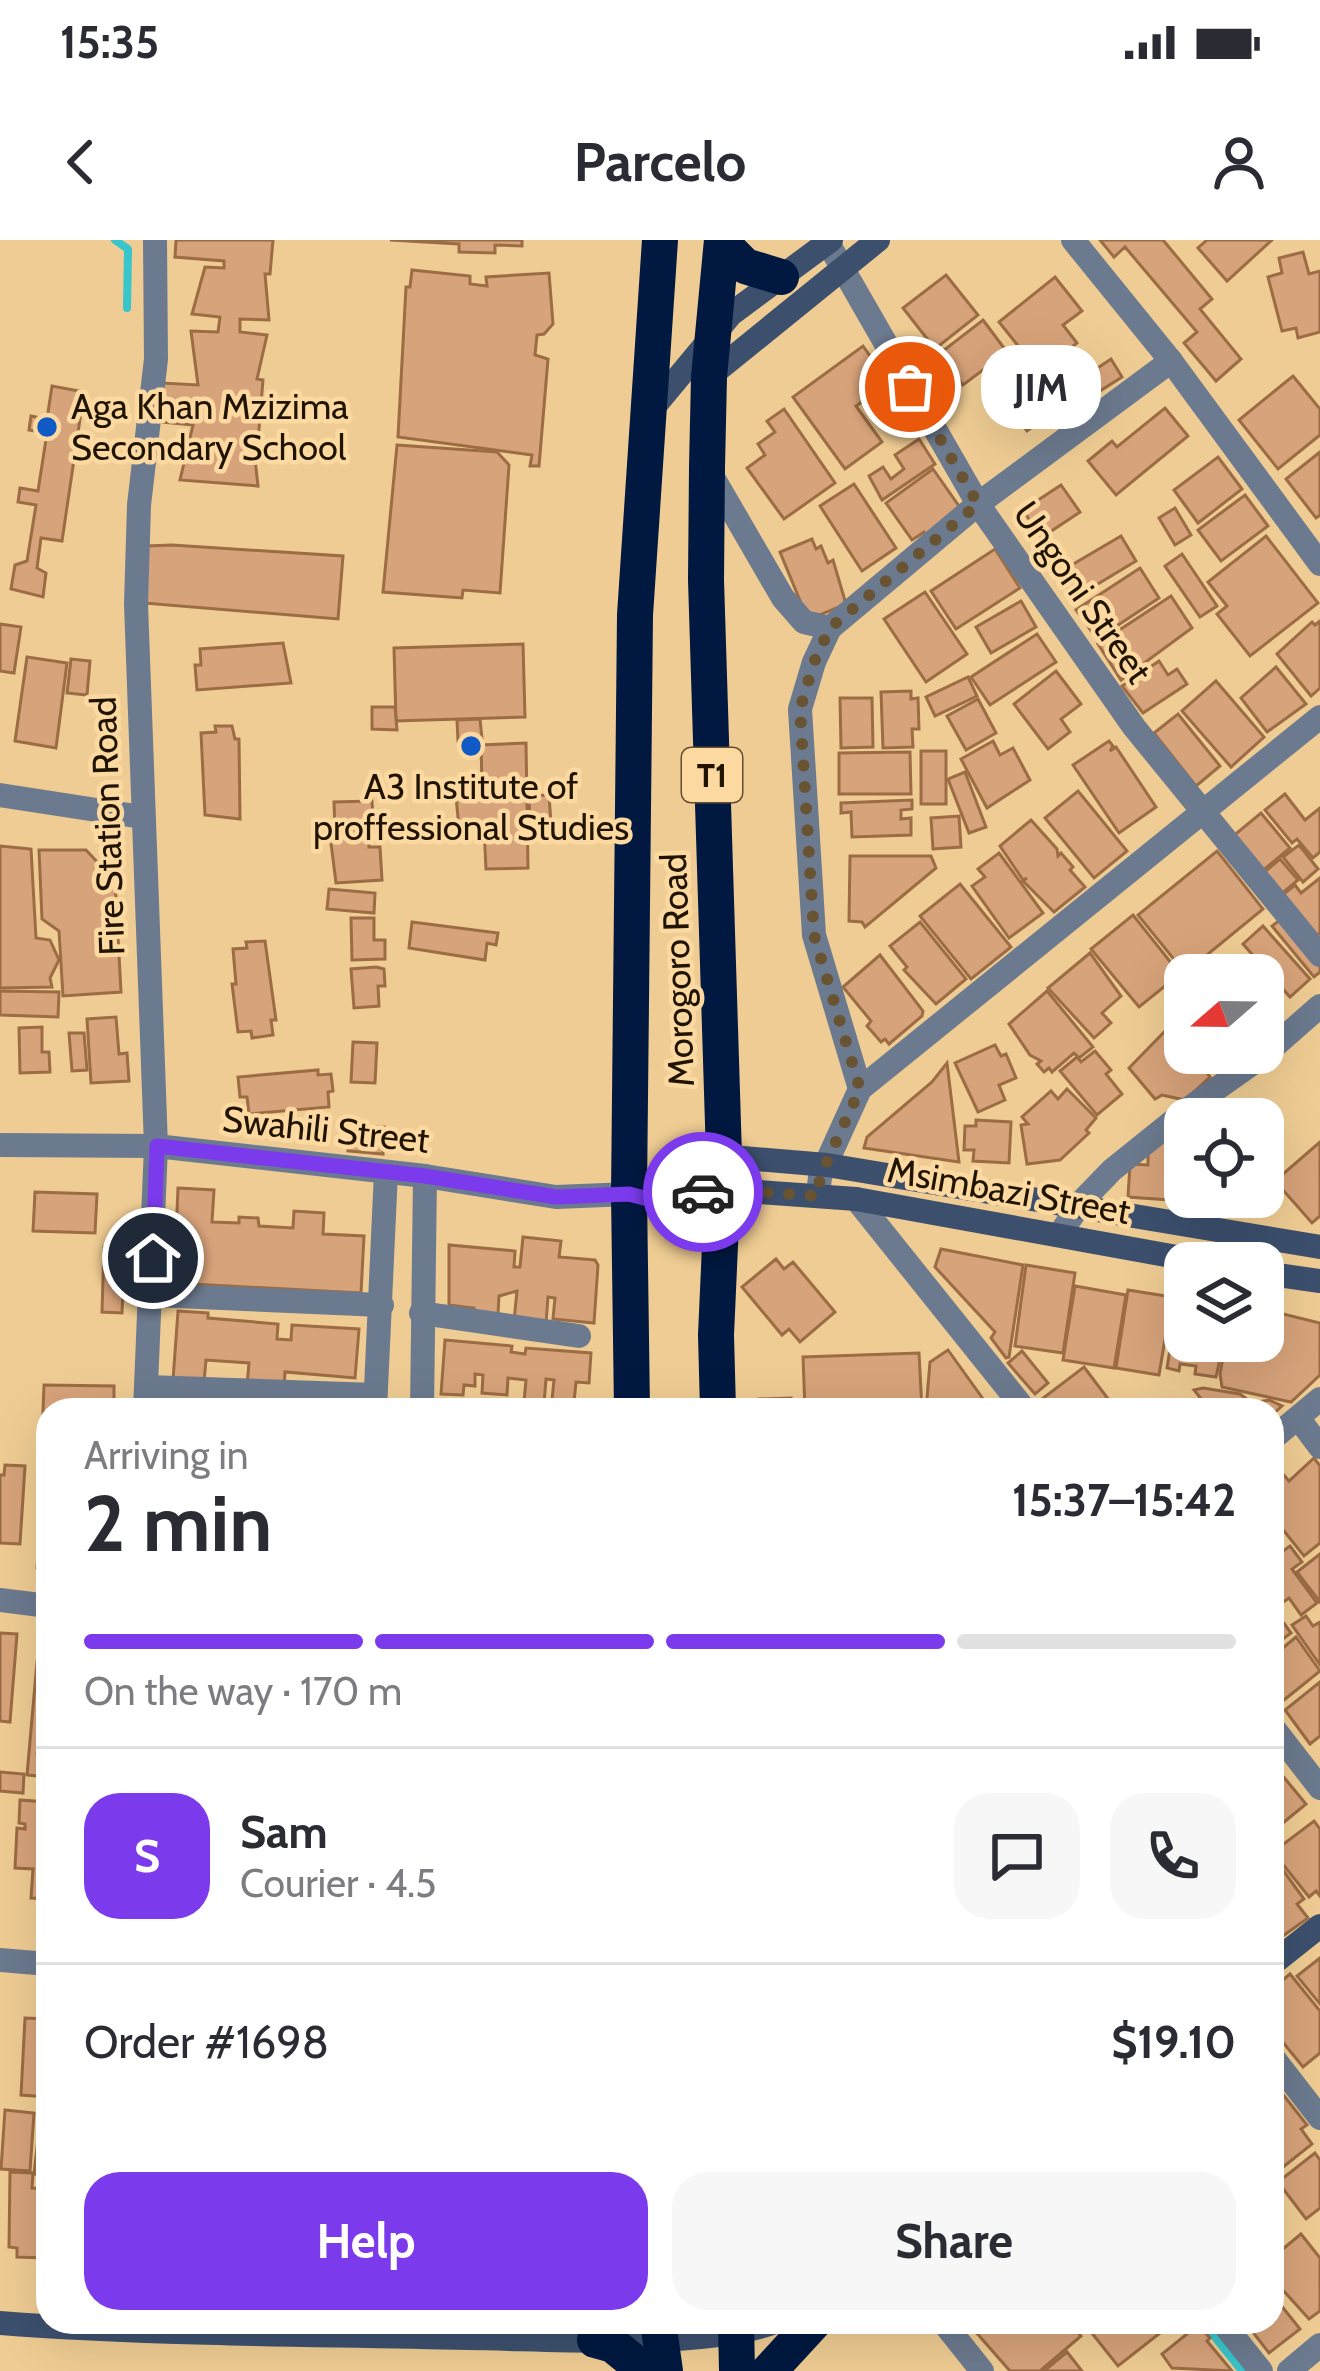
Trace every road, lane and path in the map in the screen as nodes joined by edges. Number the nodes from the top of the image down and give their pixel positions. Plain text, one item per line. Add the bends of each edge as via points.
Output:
1 (154, 240) edge
2 (660, 240) edge
3 (878, 240) edge
4 (1073, 240) edge
5 (722, 241) edge
6 (830, 241) edge
7 (842, 270) junction
8 (781, 278) junction
9 (713, 333) junction
10 (1171, 361) junction
11 (709, 377) junction
12 (650, 411) junction
13 (706, 467) junction
14 (978, 504) junction
15 (1320, 564) edge
16 (830, 628) junction
17 (1320, 718) edge
18 (0, 795) edge
19 (1201, 810) junction
20 (142, 817) junction
21 (1320, 955) edge
22 (1320, 1006) edge
23 (860, 1089) junction
24 (0, 1145) edge
25 (157, 1146) junction
26 (827, 1165) junction
27 (386, 1172) junction
28 (724, 1173) junction
29 (425, 1176) junction
30 (629, 1194) junction
31 (818, 1196) junction
32 (856, 1199) junction
33 (1079, 1208) junction
34 (1059, 1235) junction
35 (1320, 1247) edge
36 (1164, 1254) edge
37 (1284, 1276) edge
38 (1320, 1280) edge
39 (152, 1295) junction
40 (382, 1305) junction
41 (421, 1313) junction
42 (579, 1336) dead end
43 (146, 1398) edge
44 (375, 1398) edge
45 (422, 1398) edge
46 (632, 1398) edge
47 (718, 1398) edge
48 (1015, 1398) edge
49 (1320, 1400) edge
50 (1299, 1419) junction
51 (1284, 1430) edge
52 (1320, 1447) edge
53 (0, 1600) edge
54 (36, 1604) edge
55 (1284, 1742) edge
56 (1320, 1788) edge
57 (1320, 1926) edge
58 (1284, 1954) edge
59 (0, 1960) edge
60 (36, 1963) edge
61 (1284, 2071) edge
62 (1320, 2117) edge
63 (0, 2323) edge
64 (36, 2324) edge
65 (608, 2334) edge
66 (712, 2334) edge
67 (736, 2334) edge
68 (803, 2334) edge
69 (953, 2334) edge
70 (1232, 2334) edge
71 (1320, 2345) edge
72 (657, 2350) edge
73 (737, 2371) edge
74 (769, 2371) edge
75 (982, 2371) edge
76 (1261, 2371) edge
77 (1288, 2371) edge

1 - 20 street, Fire Station Road via 156,359 136,604
2 - 12 highway, Morogoro Road / T1
3 - 7 street
4 - 10 street
5 - 8 highway via 745,266
5 - 9 highway, Morogoro Road / T1
6 - 7 street, Ungoni Street
6 - 8 street
7 - 11 street
7 - 14 street, Ungoni Street
8 - 9 street
9 - 11 highway, Morogoro Road / T1
9 - 12 street
10 - 14 street
10 - 15 street
11 - 13 highway, Morogoro Road / T1
12 - 30 highway, Morogoro Road / T1 via 635,615
13 - 16 street via 783,598 804,622
13 - 28 highway, Morogoro Road / T1
14 - 16 street
14 - 19 street, Ungoni Street
16 - 23 street via 800,709 811,890 814,935
17 - 19 street
18 - 20 street
19 - 21 street, Ungoni Street
19 - 23 street
20 - 25 street, Fire Station Road
22 - 33 street via 1112,1170
23 - 26 street
24 - 25 street, Swahili Street
25 - 27 street, Swahili Street
25 - 39 street, Fire Station Road
26 - 28 street, Msimbazi Street
26 - 31 street
26 - 33 street, Msimbazi Street
27 - 29 street, Swahili Street
27 - 40 street
28 - 30 street via 648,1199
28 - 30 street via 697,1154
28 - 31 street, Msimbazi Street
28 - 47 highway, Morogoro Road / T1
29 - 30 street, Swahili Street via 556,1197
29 - 41 street
30 - 46 highway, Morogoro Road / T1
31 - 32 street, Msimbazi Street
32 - 34 street, Msimbazi Street
32 - 48 street
33 - 34 street
33 - 35 street, Msimbazi Street
34 - 36 street, Msimbazi Street
37 - 38 street
39 - 40 street
39 - 43 street, Fire Station Road
40 - 44 street
41 - 42 street
41 - 45 street
49 - 50 street
50 - 51 street
50 - 52 street
53 - 54 street
55 - 56 street
57 - 58 street
59 - 60 street
61 - 62 street
63 - 64 street
65 - 72 highway via 613,2345
66 - 72 street
67 - 73 highway
68 - 74 highway
69 - 75 street
70 - 76 street
71 - 77 street

